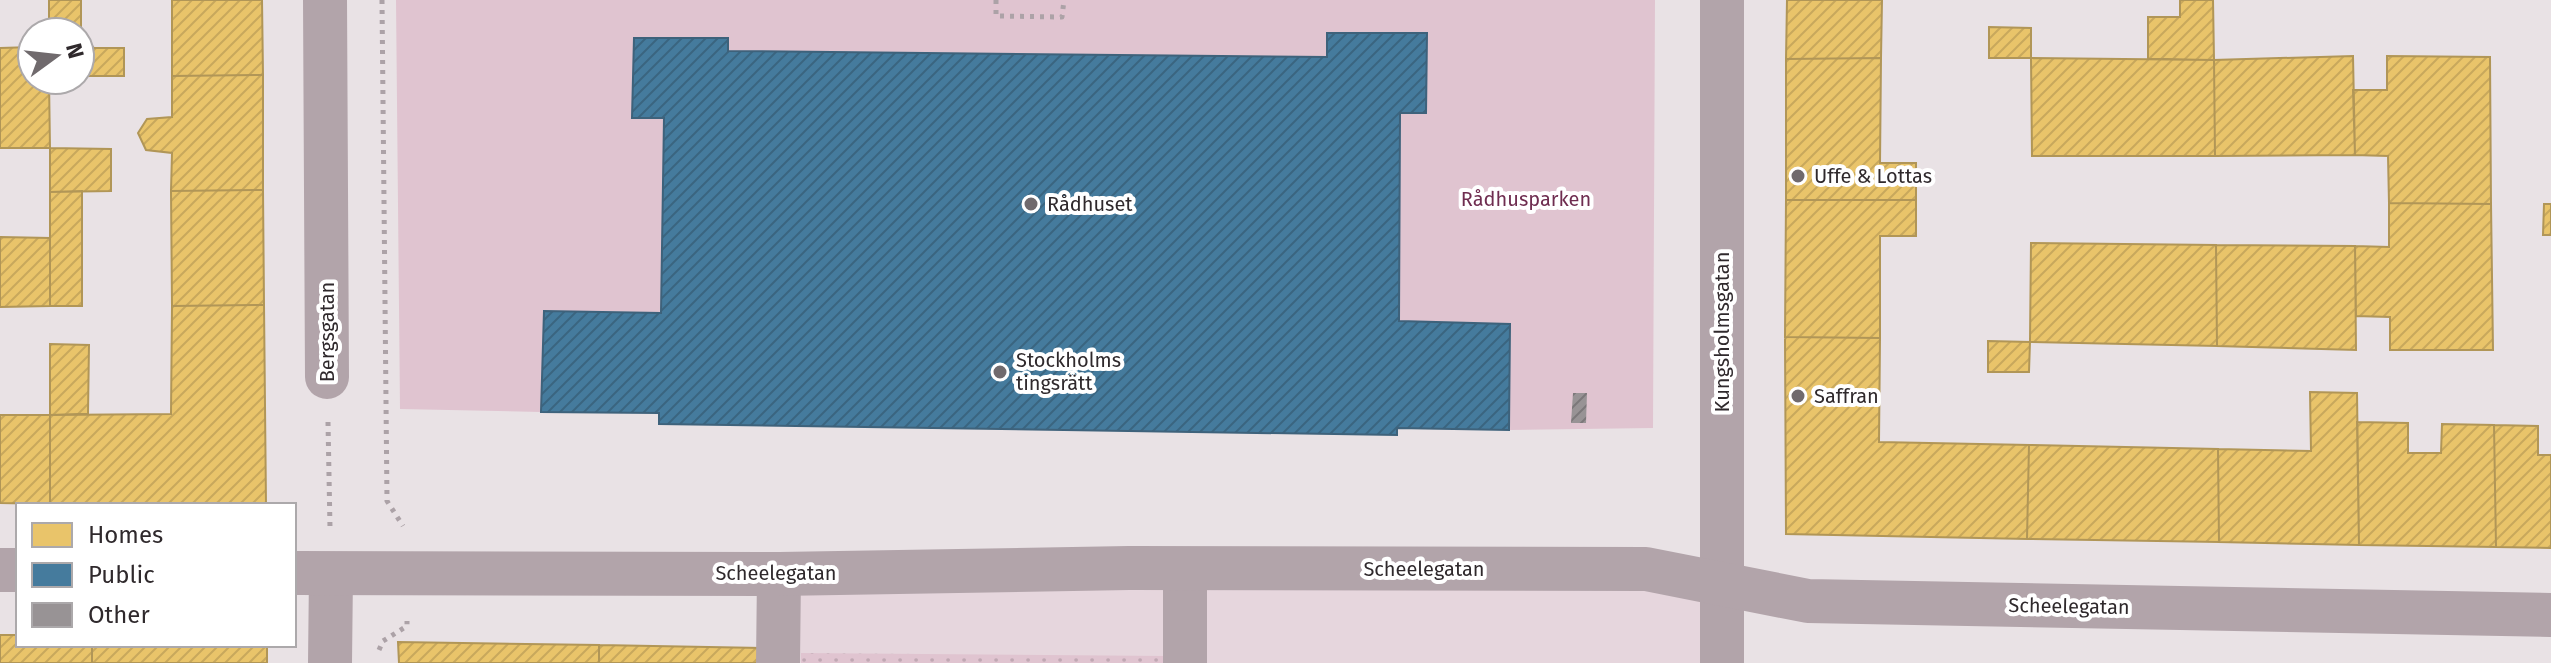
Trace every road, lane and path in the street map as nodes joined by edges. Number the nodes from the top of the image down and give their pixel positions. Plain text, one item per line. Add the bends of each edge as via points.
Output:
1 (325, 0) edge
2 (382, 0) edge
3 (996, 0) edge
4 (1064, 0) edge
5 (1722, 0) edge
6 (327, 377) joint
7 (1185, 569) junction
8 (412, 573) junction
9 (313, 574) edge
10 (779, 574) junction
11 (1722, 584) junction
12 (2551, 615) edge
13 (376, 657) dead end
14 (330, 663) edge
15 (778, 663) edge
16 (1185, 663) edge
17 (1722, 663) edge

1 - 6 street, Bergsgatan
2 - 8 path via 387,501 411,538
3 - 4 path via 996,16 1062,17
5 - 11 street, Kungsholmsgatan
6 - 9 path, Bergsgatan
7 - 10 street, Scheelegatan
7 - 11 street, Scheelegatan via 1646,569
7 - 16 street
8 - 9 street, Scheelegatan
8 - 10 street, Scheelegatan
8 - 13 path via 407,626 383,641
9 - 14 street
10 - 15 street
11 - 12 street, Scheelegatan via 1808,601
11 - 17 street, Kungsholmsgatan

